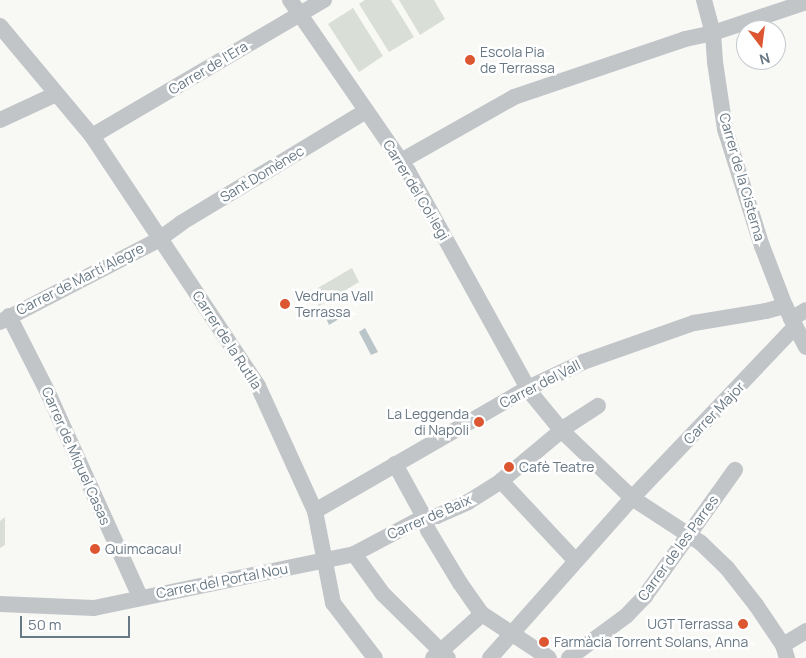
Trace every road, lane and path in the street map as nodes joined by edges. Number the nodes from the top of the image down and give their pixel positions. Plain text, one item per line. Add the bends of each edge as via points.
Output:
1 (290, 0) edge
2 (324, 0) edge
3 (704, 0) edge
4 (806, 2) edge
5 (299, 14) junction
6 (0, 26) edge
7 (713, 33) junction
8 (56, 94) junction
9 (364, 109) junction
10 (0, 120) edge
11 (92, 136) junction
12 (401, 161) junction
13 (160, 237) junction
14 (806, 310) edge
15 (790, 317) junction
16 (5, 319) edge
17 (806, 347) edge
18 (528, 388) junction
19 (598, 406) dead end
20 (562, 431) junction
21 (395, 464) junction
22 (735, 470) dead end
23 (501, 481) junction
24 (630, 493) junction
25 (315, 511) junction
26 (424, 517) junction
27 (688, 534) junction
28 (354, 554) junction
29 (575, 560) junction
30 (324, 561) junction
31 (140, 597) junction
32 (0, 604) edge
33 (482, 614) junction
34 (806, 631) edge
35 (514, 633) junction
36 (785, 652) edge
37 (439, 654) edge
38 (374, 658) edge
39 (490, 658) edge
40 (549, 658) edge
41 (569, 658) edge

1 - 5 street, Carrer del Col·legi
2 - 5 street, Carrer de l'Era
3 - 7 street, Carrer de la Cisterna
4 - 7 street
5 - 9 street, Carrer del Col·legi
5 - 11 street, Carrer de l'Era
6 - 8 street, Carrer de la Rutlla
7 - 12 street via 685,39 514,97
7 - 15 street, Carrer de la Cisterna via 725,129 762,246
8 - 10 street
8 - 11 street, Carrer de la Rutlla
9 - 12 street, Carrer del Col·legi
9 - 13 street, Sant Domènec
11 - 13 street, Carrer de la Rutlla
12 - 18 street, Carrer del Col·legi
13 - 16 street, Carrer de Martí Alegre
13 - 25 street, Carrer de la Rutlla via 258,386
14 - 15 street
15 - 17 street, Carrer de la Cisterna
15 - 18 street, Carrer del Vall via 766,311 694,323 583,362
15 - 24 street, Carrer Major
16 - 31 street, Carrer de Miquel Casas via 48,393
18 - 20 street, Carrer del Col·legi
18 - 21 street, Carrer del Vall
19 - 20 street, Carrer de Baix
20 - 23 street, Carrer de Baix
20 - 24 street, Carrer del Col·legi
21 - 25 street, Carrer del Vall
21 - 26 street
22 - 27 street, Carrer de les Parres
23 - 26 street, Carrer de Baix via 437,516
23 - 29 street
24 - 27 street, Carrer del Col·legi
24 - 29 street, Carrer Major
25 - 30 street, Carrer de la Rutlla
26 - 28 street, Carrer de Baix
26 - 33 street via 428,530
27 - 36 street, Carrer del Col·legi via 727,568 756,605
27 - 41 street, Carrer de les Parres via 645,596 626,616
28 - 30 street, Carrer de Baix
28 - 37 street via 382,594
29 - 35 street, Carrer Major
30 - 31 street, Carrer del Portal Nou
30 - 38 street, Carrer de la Rutlla via 333,603
31 - 32 street, Carrer del Portal Nou via 94,608
33 - 35 street
33 - 37 street
34 - 36 street
35 - 39 street, Carrer Major
35 - 40 street

